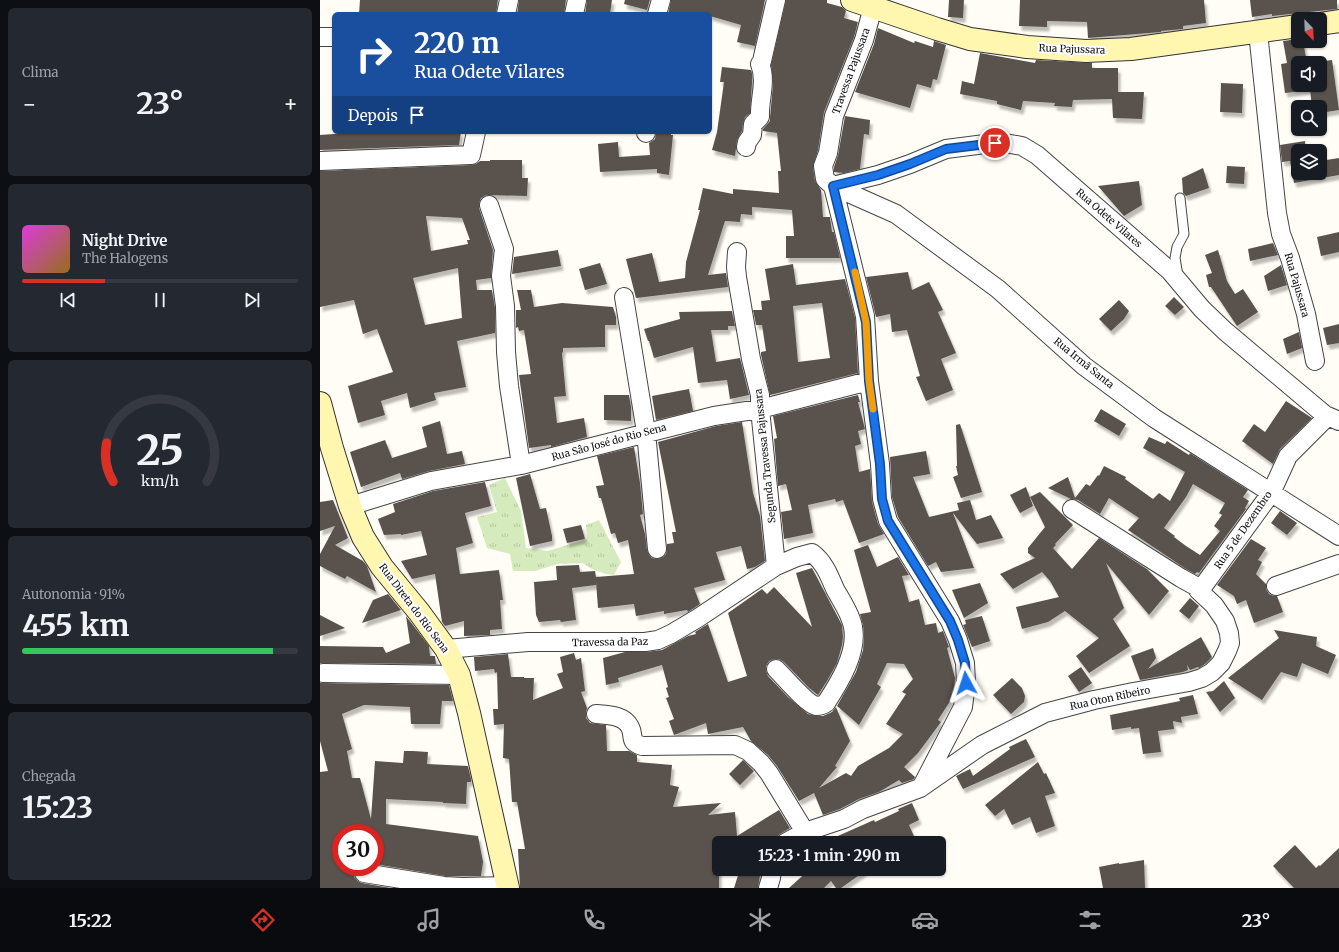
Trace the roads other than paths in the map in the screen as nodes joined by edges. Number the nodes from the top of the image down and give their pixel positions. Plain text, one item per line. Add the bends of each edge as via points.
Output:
1 (509, 0) edge
2 (577, 0) edge
3 (661, 0) edge
4 (776, 0) edge
5 (852, 0) edge
6 (872, 7) junction
7 (506, 12) edge
8 (574, 12) edge
9 (658, 12) edge
10 (1339, 21) edge
11 (1327, 23) edge
12 (1291, 28) edge
13 (320, 37) edge
14 (332, 37) edge
15 (1258, 37) junction
16 (475, 134) edge
17 (746, 147) dead end
18 (320, 161) edge
19 (833, 186) junction
20 (1180, 198) dead end
21 (489, 205) dead end
22 (737, 252) dead end
23 (1179, 281) junction
24 (624, 297) dead end
25 (1315, 361) dead end
26 (869, 381) junction
27 (320, 402) edge
28 (760, 409) junction
29 (1333, 418) edge
30 (646, 432) junction
31 (326, 451) edge
32 (521, 465) junction
33 (1271, 493) junction
34 (350, 506) junction
35 (1072, 509) dead end
36 (1339, 536) edge
37 (657, 549) dead end
38 (1339, 564) edge
39 (776, 566) junction
40 (1276, 586) dead end
41 (1201, 589) junction
42 (446, 649) junction
43 (776, 669) dead end
44 (323, 673) dead end
45 (460, 675) junction
46 (596, 714) dead end
47 (920, 788) junction
48 (805, 832) junction
49 (798, 836) edge
50 (382, 876) edge
51 (771, 876) edge
52 (508, 887) edge
53 (768, 888) edge

1 - 7 street
2 - 8 street
3 - 9 street
4 - 17 street via 760,64 763,72 760,117 753,124 752,135
5 - 6 main road, Rua Pajussara
6 - 15 main road, Rua Pajussara via 970,39 1056,50 1115,51
6 - 19 street, Travessa Pajussara via 864,40 834,116 829,149 823,166 824,179
10 - 11 main road
12 - 15 main road, Rua Pajussara
13 - 14 street
15 - 25 street, Rua Pajussara via 1281,234 1304,307
16 - 18 street via 470,155
19 - 23 street, Rua Odete Vilares via 878,175 946,149 1005,143 1022,146 1037,155
19 - 26 street, Travessa Pajussara via 865,316
19 - 33 street, Rua Irmã Santa via 896,214 998,289 1084,366 1154,418
20 - 23 lane via 1184,234 1175,258
21 - 32 street via 504,249 501,276 509,386
22 - 28 street, Segunda Travessa Pajussara via 737,277 760,395
23 - 29 street, Rua Odete Vilares via 1202,309 1225,331
24 - 30 street
26 - 28 street, Rua Sâo José do Rio Sena
26 - 47 street, Travessa Pajussara via 884,510 888,521 950,621 965,663 963,707
27 - 31 main road, Rua Direta do Rio Sena
28 - 30 street, Rua Sâo José do Rio Sena via 714,416
28 - 39 street, Segunda Travessa Pajussara
29 - 33 street, Rua 5 de Dezembro via 1288,456
30 - 32 street, Rua Sâo José do Rio Sena
30 - 37 street
31 - 34 main road, Rua Direta do Rio Sena
32 - 34 street, Rua Sâo José do Rio Sena via 431,481
33 - 36 street, Rua Irmã Santa
33 - 41 street, Rua 5 de Dezembro
34 - 42 main road, Rua Direta do Rio Sena via 373,553
35 - 41 street, Rua Oton Ribeiro
38 - 40 street
39 - 42 street, Travessa da Paz via 698,618 658,640 528,642
39 - 43 street, Travessa da Paz via 812,553 820,559 853,627 850,657 840,681 826,703 816,706
41 - 47 street, Rua Oton Ribeiro via 1198,590 1225,620 1229,633 1230,643 1227,651 1221,663 1212,672 1189,682 1117,695 1045,713 982,745
42 - 45 main road, Rua Direta do Rio Sena
44 - 45 street
45 - 52 main road, Rua Direta do Rio Sena
46 - 48 street via 625,720 630,725 636,745 735,745 748,752 769,773
47 - 48 street, Rua Oton Ribeiro
48 - 49 street, Rua Oton Ribeiro
50 - 52 street via 444,886
51 - 53 street

